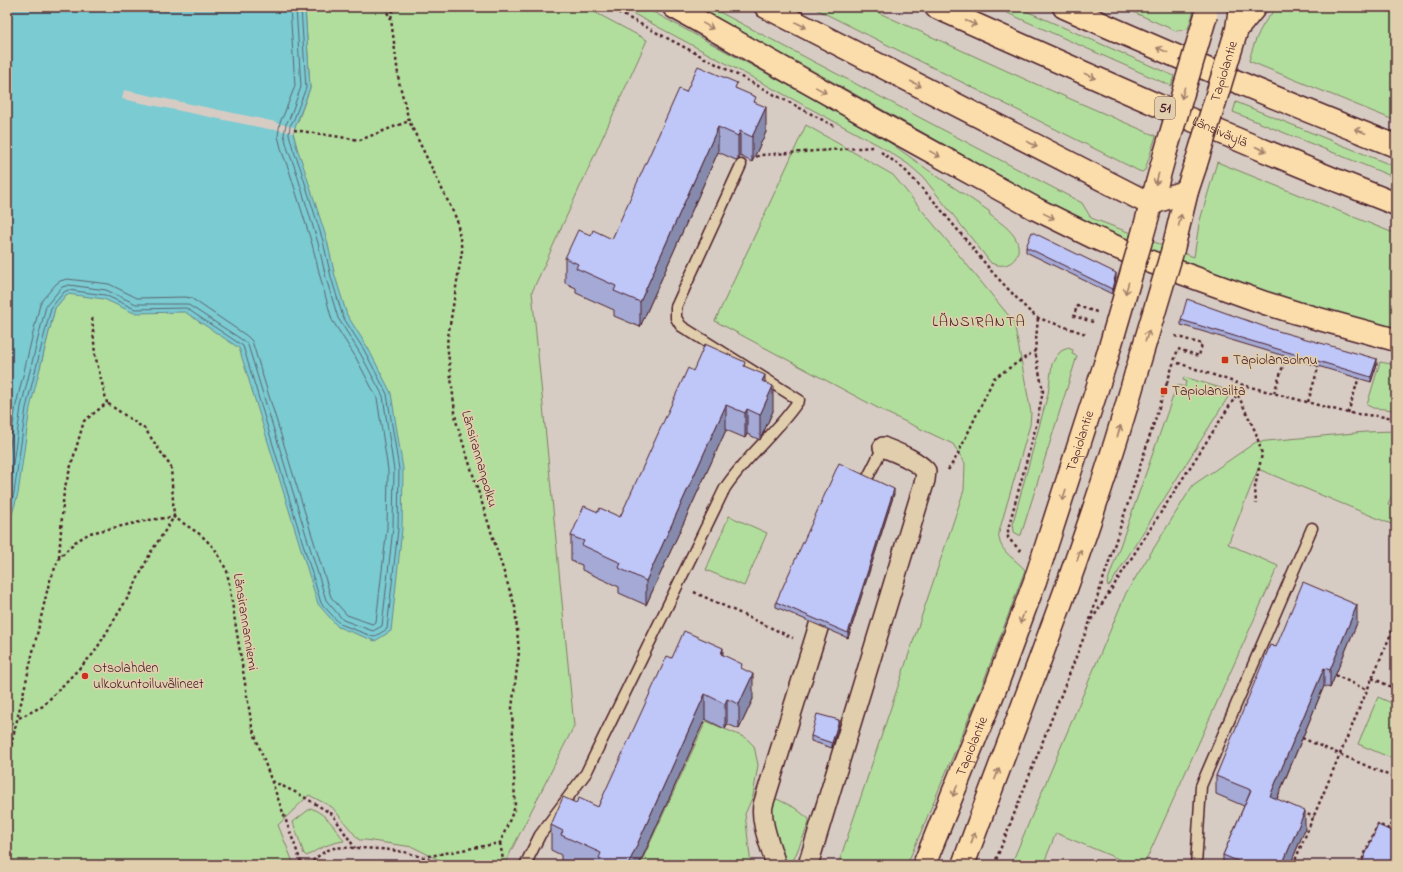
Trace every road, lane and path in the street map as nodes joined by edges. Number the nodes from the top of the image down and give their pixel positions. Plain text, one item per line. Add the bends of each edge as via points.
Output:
1 (384, 7) edge
2 (394, 7) edge
3 (608, 7) edge
4 (674, 7) edge
5 (766, 7) edge
6 (936, 7) edge
7 (1064, 7) edge
8 (1240, 7) edge
9 (1255, 7) edge
10 (1207, 11) edge
11 (390, 19) junction
12 (1237, 29) junction
13 (409, 122) junction
14 (839, 129) dead end
15 (294, 130) dead end
16 (866, 143) dead end
17 (1396, 146) edge
18 (873, 147) junction
19 (741, 165) joint
20 (1187, 192) junction
21 (1150, 204) junction
22 (1396, 204) edge
23 (1103, 314) dead end
24 (92, 316) dead end
25 (1038, 318) junction
26 (1096, 323) dead end
27 (1086, 334) dead end
28 (1174, 336) dead end
29 (1396, 340) edge
30 (1035, 351) junction
31 (1287, 354) edge
32 (1178, 363) dead end
33 (1319, 364) edge
34 (1359, 377) edge
35 (1243, 385) junction
36 (1274, 393) junction
37 (1238, 394) junction
38 (1308, 402) junction
39 (107, 403) junction
40 (1348, 413) junction
41 (1396, 418) edge
42 (883, 447) joint
43 (926, 471) junction
44 (866, 481) edge
45 (1256, 504) dead end
46 (174, 517) junction
47 (1312, 528) dead end
48 (1025, 554) dead end
49 (59, 558) junction
50 (678, 584) junction
51 (1396, 622) edge
52 (1089, 624) junction
53 (819, 625) edge
54 (1395, 627) edge
55 (812, 647) junction
56 (1335, 676) edge
57 (1372, 678) junction
58 (1396, 689) edge
59 (1367, 690) junction
60 (18, 718) junction
61 (1302, 738) edge
62 (1340, 755) junction
63 (7, 763) edge
64 (1396, 776) edge
65 (272, 780) junction
66 (1396, 811) edge
67 (1301, 812) edge
68 (1314, 817) junction
69 (500, 842) junction
70 (355, 848) junction
71 (424, 857) junction
72 (302, 865) edge
73 (308, 865) edge
74 (440, 865) edge
75 (504, 865) edge
76 (525, 865) edge
77 (776, 865) edge
78 (808, 865) edge
79 (924, 865) edge
80 (963, 865) edge
81 (994, 865) edge
82 (1196, 865) edge
83 (1293, 865) edge
84 (1360, 865) edge

1 - 11 path, Länsirannanpolku
2 - 11 path
3 - 14 path
4 -> 29 main road via 1001,190 1093,237 1151,262 1297,314
5 -> 21 main road
6 -> 22 main road, Länsiväylä / 51 via 1117,88
17 -> 7 main road via 1137,40
8 - 12 main road
9 - 12 main road
10 -> 21 main road, Tapiolantie, bridge
11 - 13 path, Länsirannanpolku via 399,82
12 - 20 main road, Tapiolantie, bridge
13 - 15 path via 360,140
13 - 69 path, Länsirannanpolku via 457,220 462,251 447,343 456,421 515,607 519,652 512,708 515,807
16 - 18 path
18 - 19 path via 760,155
18 - 25 path via 902,168 933,200 993,273
19 - 50 lane via 676,307 676,318 681,326 799,400 730,480
20 - 21 main road
80 -> 20 main road, Tapiolantie, bridge via 1066,592 1101,491 1173,249
21 -> 79 main road, Tapiolantie, bridge via 1105,364 1035,581 997,684
23 - 26 path via 1077,306 1074,316
24 - 39 path via 94,355
25 - 27 path
25 - 30 path
28 - 52 path, bridge via 1202,344 1199,356 1178,349
30 - 43 path via 994,378 948,470
30 - 48 path via 1043,391 1008,529 1008,538
31 - 36 path
32 - 35 path
33 - 38 path
34 - 40 path
35 - 36 path
35 - 37 path
36 - 38 path
37 - 45 path via 1256,433 1262,454 1255,487
37 - 52 path
38 - 40 path
39 - 46 path via 145,430 171,468
39 - 49 path via 84,421 64,490
40 - 41 path
42 - 43 street via 914,461
42 - 44 lane
43 - 78 street via 923,492
46 - 49 path via 90,533 75,542
46 - 60 path via 151,552 130,594 94,653 43,706
46 - 65 path, Länsirannanniemi via 201,535 215,549 227,571 252,727
47 - 82 lane via 1201,786
49 - 60 path via 49,583
50 - 55 path
50 - 76 lane via 586,773 540,835
51 - 54 path
52 - 81 path
53 - 55 street
54 - 57 path
55 - 77 street via 762,811
56 - 59 path
57 - 58 path
57 - 59 path
59 - 62 path
60 - 63 path
61 - 62 path
62 - 64 path via 1390,776
62 - 68 path
65 - 70 path via 332,814
65 - 72 path, Länsirannanniemi
66 - 84 path via 1389,829 1378,824
67 - 68 path
68 - 83 path
69 - 71 path
69 - 75 path
70 - 71 path via 391,850
70 - 73 path via 334,848 321,853
71 - 74 path

